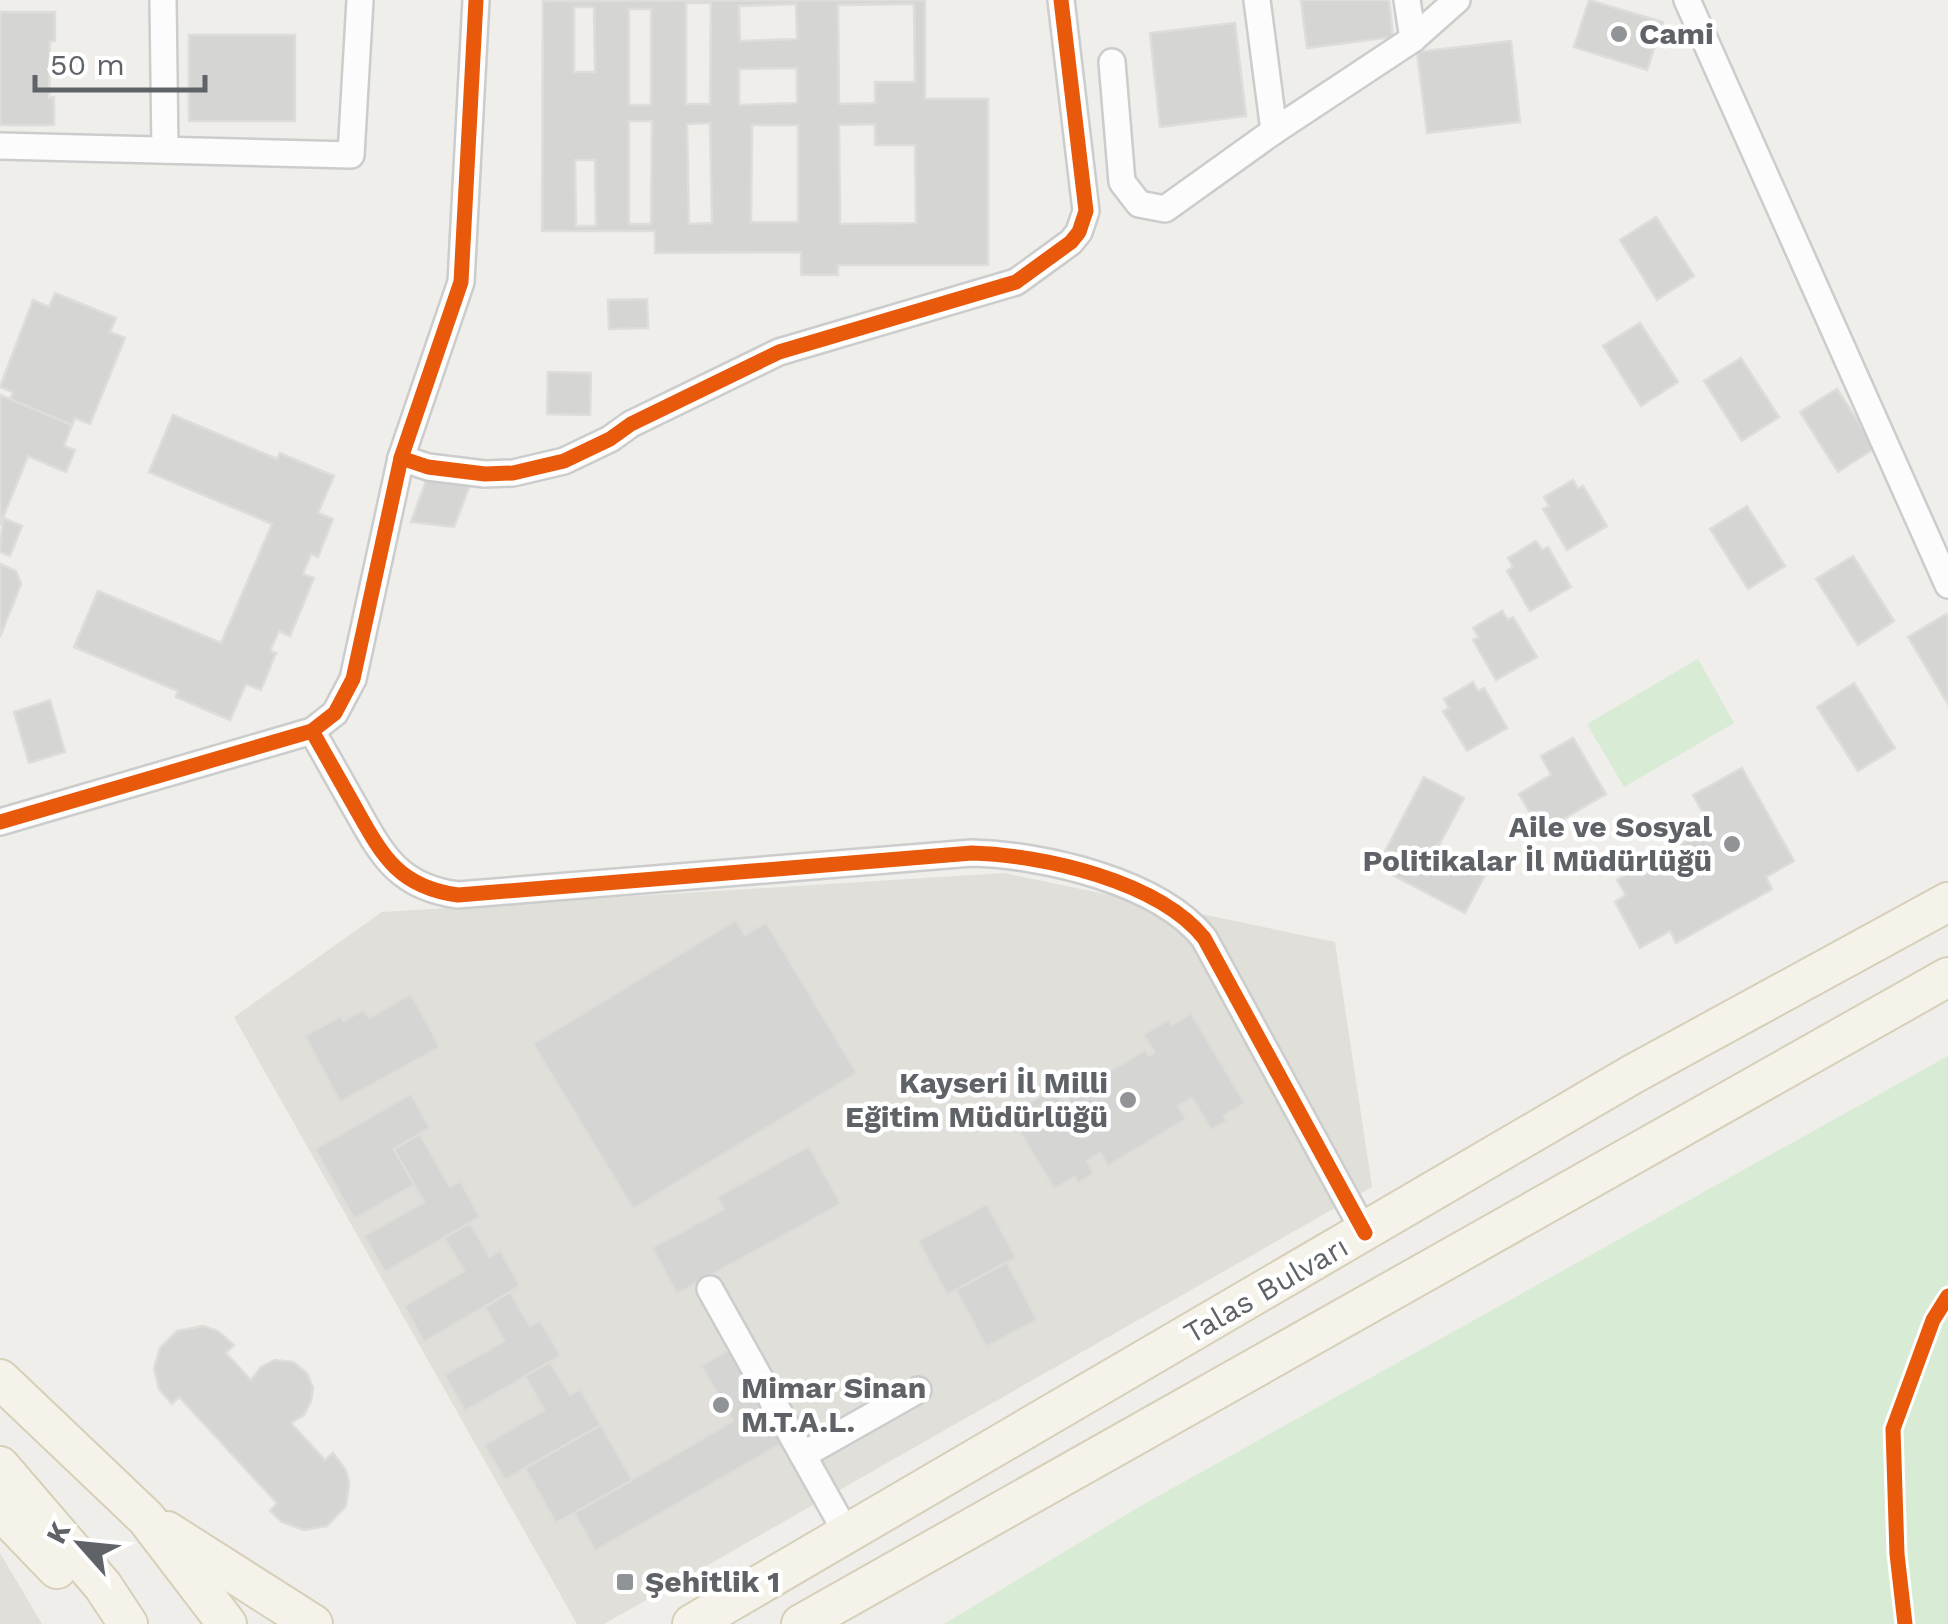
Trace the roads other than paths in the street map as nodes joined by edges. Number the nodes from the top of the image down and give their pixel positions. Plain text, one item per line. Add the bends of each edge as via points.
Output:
1 (163, 0) edge
2 (360, 0) edge
3 (476, 0) edge
4 (1060, 0) edge
5 (1256, 0) edge
6 (1407, 0) edge
7 (1457, 0) edge
8 (1687, 0) edge
9 (1413, 39) junction
10 (1112, 62) dead end
11 (1274, 131) junction
12 (0, 146) edge
13 (165, 150) junction
14 (401, 458) junction
15 (1948, 585) edge
16 (312, 731) junction
17 (0, 822) edge
18 (1948, 902) edge
19 (1948, 977) edge
20 (1948, 1006) edge
21 (1364, 1234) junction
22 (710, 1289) dead end
23 (0, 1379) edge
24 (918, 1390) dead end
25 (803, 1455) junction
26 (0, 1466) edge
27 (0, 1510) edge
28 (146, 1518) junction
29 (847, 1534) junction
30 (840, 1602) junction
31 (108, 1624) edge
32 (128, 1624) edge
33 (227, 1624) edge
34 (313, 1624) edge
35 (692, 1624) edge
36 (801, 1624) edge

1 - 13 street
2 - 13 street via 352,155
3 - 14 street via 461,282
4 - 14 street via 1086,211 1071,242 1032,272 780,352 564,461 485,474
5 - 11 street
6 - 9 street
7 - 9 street
8 - 15 street
9 - 11 street
10 - 11 street via 1122,182 1148,208 1164,209
12 - 13 street
14 - 16 street via 353,679 334,713
16 - 17 street
16 - 21 street via 382,854 402,874 442,893 972,853 1051,862 1167,904 1204,938
18 - 21 main road, Talas Bulvarı via 1633,1074
19 - 30 main road, Talas Bulvarı
20 - 30 main road via 995,1543
21 - 29 main road, Talas Bulvarı
22 - 25 street
23 - 28 main road
24 - 25 street
25 - 29 street
26 - 32 main road
27 - 31 main road
28 - 33 main road
28 - 34 main road
29 - 35 main road, Talas Bulvarı
30 - 36 main road, Talas Bulvarı

